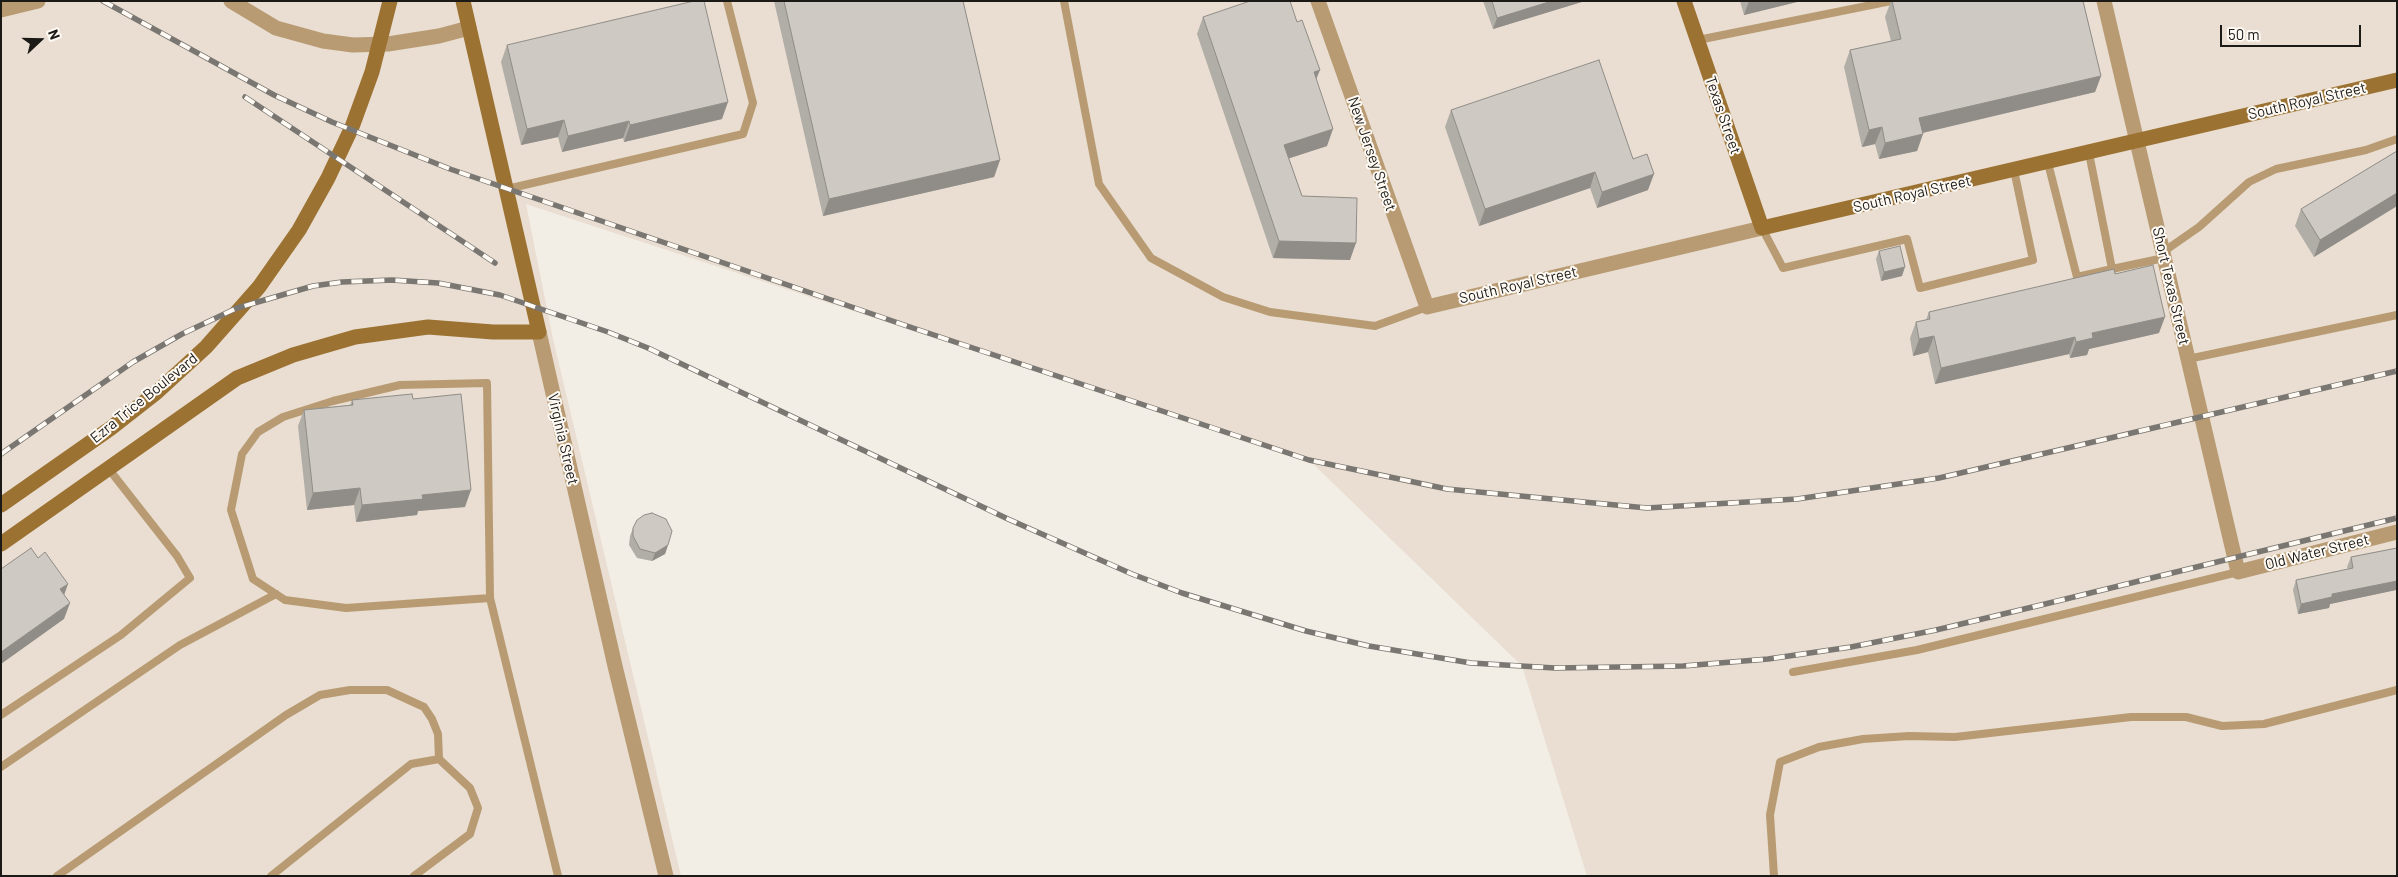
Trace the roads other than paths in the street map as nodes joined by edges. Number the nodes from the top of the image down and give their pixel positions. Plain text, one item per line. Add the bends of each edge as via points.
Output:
1 (38, 1) edge
2 (231, 1) edge
3 (390, 1) edge
4 (462, 1) edge
5 (727, 1) edge
6 (1064, 1) edge
7 (1318, 1) edge
8 (1684, 1) edge
9 (1891, 1) edge
10 (2104, 1) edge
11 (1, 10) edge
12 (469, 28) junction
13 (1698, 40) junction
14 (2397, 80) edge
15 (2397, 139) edge
16 (2137, 142) junction
17 (2089, 153) junction
18 (2048, 163) junction
19 (2014, 170) junction
20 (507, 189) junction
21 (1762, 228) junction
22 (2163, 255) junction
23 (2112, 269) junction
24 (1427, 307) junction
25 (2397, 315) edge
26 (539, 332) junction
27 (2188, 359) junction
28 (107, 468) junction
29 (1, 505) edge
30 (2397, 532) edge
31 (1, 544) edge
32 (2238, 572) junction
33 (276, 594) junction
34 (490, 598) junction
35 (1793, 672) dead end
36 (2397, 690) edge
37 (1, 715) edge
38 (438, 759) junction
39 (1, 767) edge
40 (57, 876) edge
41 (271, 876) edge
42 (414, 876) edge
43 (558, 876) edge
44 (666, 876) edge
45 (1774, 876) edge

1 - 11 street
2 - 12 street via 276,28 323,41 353,45 388,44
3 - 29 street, Ezra Trice Boulevard via 372,72 352,127 299,230 259,287 206,347 157,392
4 - 12 street, Virginia Street
5 - 20 lane via 753,103 743,134
6 - 24 lane via 1099,184 1151,258 1224,297 1270,312 1375,326
7 - 24 street, New Jersey Street
8 - 13 street, Texas Street
9 - 13 lane
10 - 16 street, Short Texas Street
12 - 20 street, Virginia Street
13 - 21 street, Texas Street
14 - 16 street, South Royal Street
15 - 22 lane via 2366,150 2276,169 2250,182
16 - 17 street, South Royal Street
16 - 22 street, Short Texas Street
17 - 18 street, South Royal Street
17 - 23 lane
18 - 19 street, South Royal Street
18 - 23 lane via 2077,276
19 - 21 street, South Royal Street
19 - 21 lane via 2033,260 1920,288 1907,239 1783,268
20 - 26 street, Virginia Street
21 - 24 street, South Royal Street
22 - 23 lane
22 - 27 street, Short Texas Street
25 - 27 lane
26 - 28 street via 428,327 355,337 293,355 237,378
26 - 44 street, Virginia Street
27 - 32 street, Short Texas Street
28 - 31 street
28 - 37 lane via 177,556 190,578 121,635
30 - 32 street, Old Water Street
32 - 35 lane via 1917,650
33 - 34 lane via 285,600 346,608
33 - 34 lane via 253,579 231,510 242,454 258,432 283,417 400,385 487,383
33 - 39 lane via 180,645
34 - 43 lane
36 - 45 lane via 2264,724 2222,726 2186,717 2131,717 1954,737 1863,739 1819,746 1780,762 1770,815
38 - 40 lane via 438,734 424,707 387,690 350,690 320,695 286,715
38 - 41 lane via 411,764
38 - 42 lane via 470,788 478,808 470,834

